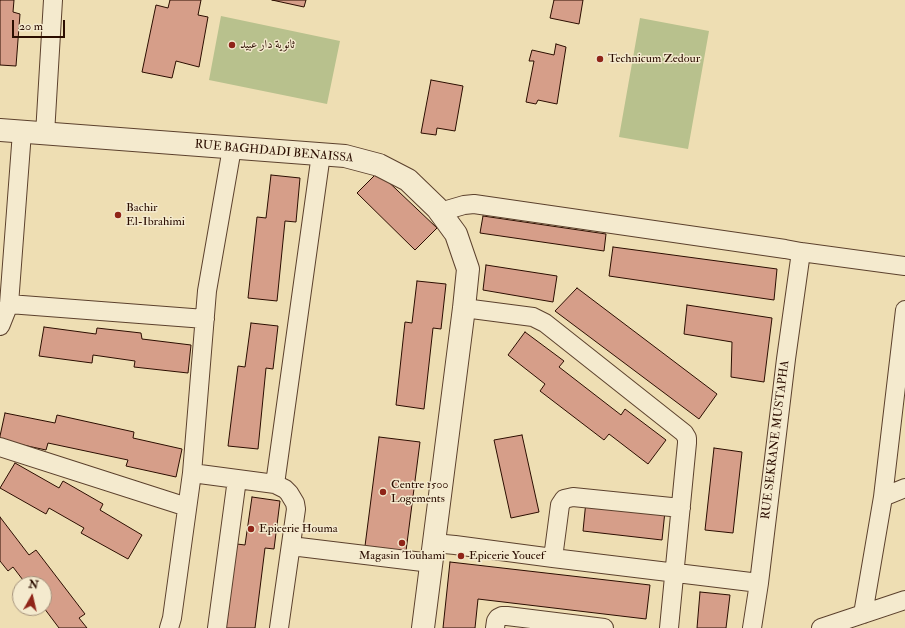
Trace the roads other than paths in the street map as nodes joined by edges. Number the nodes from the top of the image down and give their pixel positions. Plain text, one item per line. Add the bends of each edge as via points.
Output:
1 (53, 0) edge
2 (0, 130) edge
3 (22, 132) junction
4 (45, 134) junction
5 (232, 148) junction
6 (321, 154) junction
7 (440, 212) junction
8 (800, 252) junction
9 (905, 266) edge
10 (9, 304) junction
11 (464, 308) junction
12 (905, 310) edge
13 (205, 319) junction
14 (0, 326) edge
15 (0, 447) edge
16 (192, 473) junction
17 (237, 479) junction
18 (275, 484) junction
19 (905, 488) edge
20 (884, 497) junction
21 (187, 508) junction
22 (681, 508) junction
23 (291, 546) junction
24 (432, 553) junction
25 (553, 558) junction
26 (674, 573) junction
27 (759, 583) junction
28 (905, 600) edge
29 (863, 614) junction
30 (171, 627) edge
31 (217, 628) edge
32 (279, 628) edge
33 (423, 628) edge
34 (495, 628) edge
35 (604, 628) edge
36 (669, 628) edge
37 (752, 628) edge
38 (821, 628) edge

1 - 4 street
2 - 3 street, RUE BAGHDADI BENAISSA
3 - 4 street, RUE BAGHDADI BENAISSA
3 - 10 street
4 - 5 street, RUE BAGHDADI BENAISSA
5 - 6 street, RUE BAGHDADI BENAISSA
5 - 13 street via 207,291
6 - 7 street, RUE BAGHDADI BENAISSA via 346,156 379,165 408,180
6 - 18 street
7 - 8 street via 474,204
7 - 11 street, RUE BAGHDADI BENAISSA via 456,234 468,269
8 - 9 street
8 - 27 street, RUE SEKRANE MUSTAPHA
10 - 13 street
10 - 14 street
11 - 22 street via 533,317 546,323 681,430 688,442
11 - 24 street, RUE BAGHDADI BENAISSA
12 - 20 street
13 - 16 street
15 - 21 street
16 - 17 street
16 - 21 street
17 - 18 street
17 - 31 street
18 - 23 street via 285,489 295,503
19 - 20 street
20 - 29 street
21 - 30 street
22 - 25 street via 573,497 564,499 560,505
22 - 26 street
23 - 24 street
23 - 32 street
24 - 25 street via 455,545
24 - 33 street, RUE BAGHDADI BENAISSA
25 - 26 street
26 - 27 street
26 - 36 street
27 - 37 street, RUE SEKRANE MUSTAPHA
28 - 29 street
29 - 38 street
34 - 35 street via 496,621 502,616

